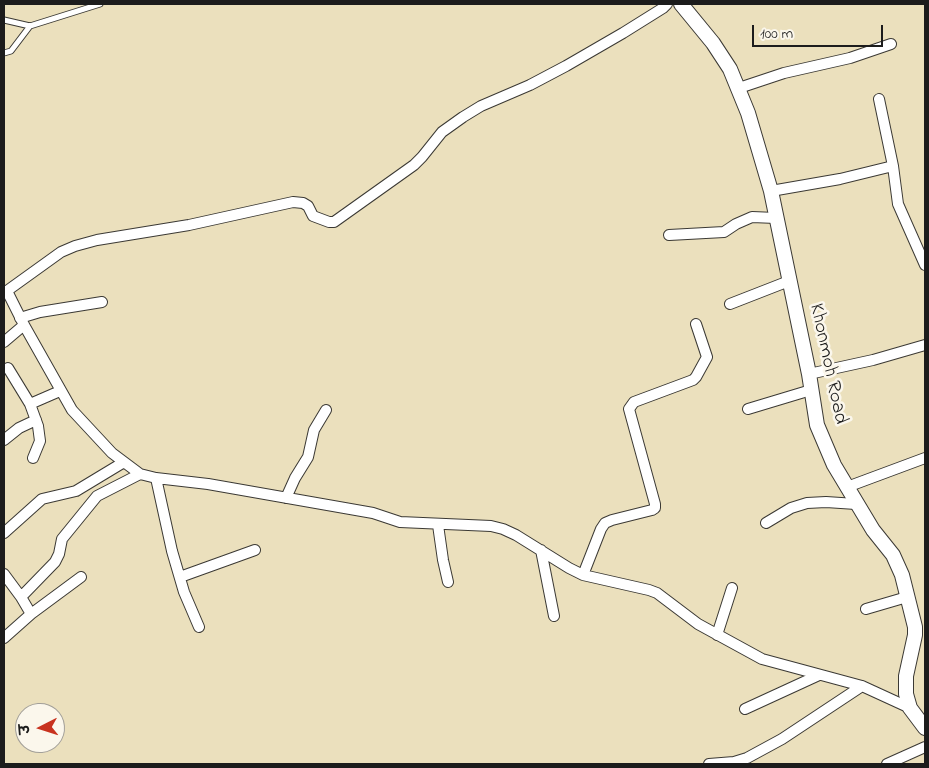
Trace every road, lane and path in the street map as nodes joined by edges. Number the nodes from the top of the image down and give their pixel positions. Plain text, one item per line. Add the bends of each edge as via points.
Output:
1 (100, 4) edge
2 (667, 4) edge
3 (682, 4) edge
4 (4, 20) edge
5 (30, 26) junction
6 (891, 44) dead end
7 (4, 53) edge
8 (739, 88) junction
9 (879, 99) dead end
10 (893, 166) junction
11 (771, 191) junction
12 (776, 218) junction
13 (669, 235) dead end
14 (925, 265) edge
15 (789, 281) junction
16 (5, 292) edge
17 (102, 302) dead end
18 (730, 304) dead end
19 (22, 321) junction
20 (696, 324) dead end
21 (4, 342) edge
22 (925, 345) edge
23 (5, 366) edge
24 (809, 374) junction
25 (811, 390) junction
26 (60, 391) junction
27 (30, 404) junction
28 (748, 409) dead end
29 (326, 410) dead end
30 (36, 420) junction
31 (4, 440) edge
32 (33, 458) dead end
33 (925, 458) edge
34 (124, 462) junction
35 (140, 474) junction
36 (156, 478) junction
37 (847, 487) junction
38 (286, 498) junction
39 (856, 504) junction
40 (766, 522) dead end
41 (438, 525) junction
42 (4, 533) edge
43 (254, 550) dead end
44 (541, 550) junction
45 (4, 574) edge
46 (583, 575) junction
47 (81, 577) dead end
48 (180, 577) junction
49 (448, 582) dead end
50 (732, 588) dead end
51 (21, 596) junction
52 (907, 597) junction
53 (866, 609) dead end
54 (31, 614) junction
55 (554, 616) dead end
56 (199, 627) dead end
57 (717, 635) junction
58 (4, 638) edge
59 (819, 675) junction
60 (862, 686) junction
61 (910, 708) junction
62 (745, 709) dead end
63 (925, 728) edge
64 (925, 747) edge
65 (710, 764) edge
66 (887, 764) edge

1 - 5 lane
2 - 16 street via 566,66 463,116 442,132 414,165 334,222 313,216 308,206 293,202 189,225 97,240 62,252
3 - 8 main road, Khonmoh Road via 713,43
4 - 5 lane
5 - 7 lane via 11,51
6 - 8 street
8 - 11 main road, Khonmoh Road
9 - 10 street
10 - 11 street via 840,180
10 - 14 street via 898,204
11 - 12 main road, Khonmoh Road
12 - 13 street via 750,218 724,232
12 - 15 main road, Khonmoh Road
15 - 18 street
15 - 24 main road, Khonmoh Road
16 - 19 street
17 - 19 street via 40,312
19 - 21 street
19 - 26 street
20 - 46 street via 707,357 696,377 634,402 629,408 655,508 605,523
22 - 24 street
23 - 27 street
24 - 25 main road, Khonmoh Road
25 - 28 street
25 - 37 main road, Khonmoh Road via 817,425
26 - 27 street
26 - 34 street via 96,437
27 - 30 street
29 - 38 street via 314,430 308,457
30 - 31 street
30 - 32 street via 40,438
33 - 37 street
34 - 35 street
34 - 42 street via 76,490 42,499
35 - 36 street
35 - 51 street via 94,499 62,539 54,562
36 - 38 street
36 - 48 street
37 - 39 main road, Khonmoh Road
38 - 41 street via 373,513 400,522
39 - 40 street via 807,503
39 - 52 main road, Khonmoh Road via 893,555
41 - 44 street via 497,528 516,534
41 - 49 street
43 - 48 street
44 - 46 street
44 - 55 street
45 - 51 street
46 - 57 street via 650,590
47 - 54 street
48 - 56 street
50 - 57 street
51 - 54 street
52 - 53 street
52 - 61 main road, Khonmoh Road via 915,627 905,684
54 - 58 street
57 - 59 street via 762,660
59 - 60 street
59 - 62 street
60 - 61 street
60 - 65 street via 782,739 746,758
61 - 63 main road, Khonmoh Road
64 - 66 street

